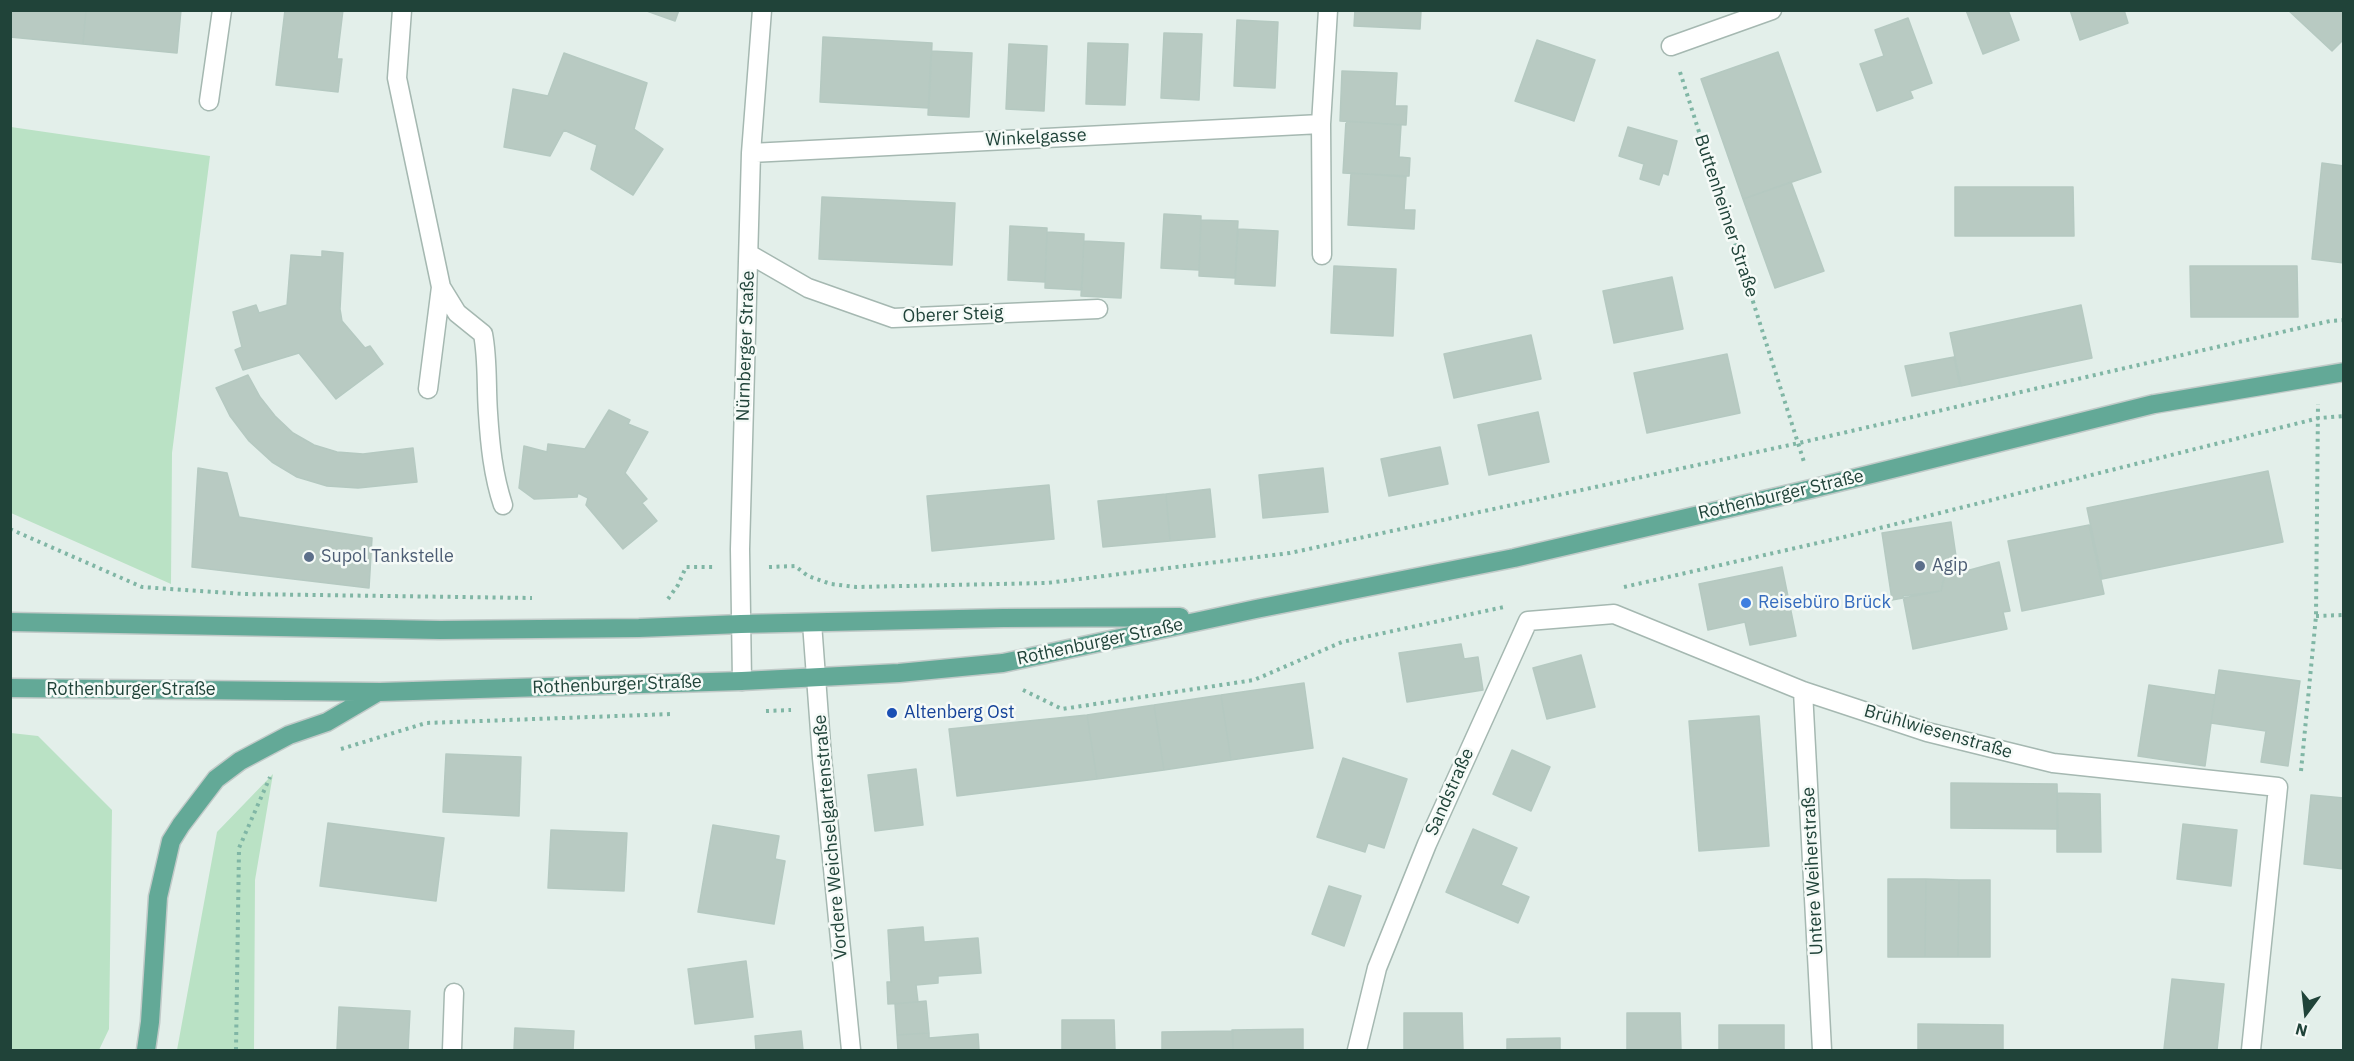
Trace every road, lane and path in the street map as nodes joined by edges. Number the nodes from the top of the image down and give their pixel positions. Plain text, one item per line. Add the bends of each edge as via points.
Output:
1 (222, 10) edge
2 (402, 10) edge
3 (762, 10) edge
4 (1328, 10) edge
5 (1772, 10) edge
6 (1671, 46) joint
7 (209, 101) dead end
8 (1321, 124) junction
9 (751, 153) junction
10 (749, 254) junction
11 (1322, 255) dead end
12 (441, 287) junction
13 (1098, 309) dead end
14 (2343, 320) edge
15 (2343, 372) edge
16 (2318, 376) junction
17 (428, 389) dead end
18 (1799, 443) junction
19 (1811, 489) junction
20 (503, 505) dead end
21 (10, 529) edge
22 (741, 567) junction
23 (536, 598) dead end
24 (662, 599) dead end
25 (1614, 614) joint
26 (2343, 615) edge
27 (2316, 616) junction
28 (1218, 617) junction
29 (10, 621) edge
30 (812, 623) junction
31 (741, 624) junction
32 (816, 678) junction
33 (742, 681) junction
34 (10, 688) edge
35 (1803, 691) junction
36 (380, 692) junction
37 (818, 709) junction
38 (755, 711) dead end
39 (672, 714) dead end
40 (338, 750) dead end
41 (273, 770) dead end
42 (2278, 787) junction
43 (454, 993) dead end
44 (146, 1050) edge
45 (236, 1050) edge
46 (452, 1050) edge
47 (851, 1050) edge
48 (1357, 1050) edge
49 (1822, 1050) edge
50 (2251, 1050) edge

1 - 7 street
2 - 12 street via 397,78
3 - 9 street, Nürnberger Straße
4 - 8 street
5 - 6 street
6 - 18 path, Buttenheimer Straße
8 - 9 street, Winkelgasse
8 - 11 street
9 - 10 street, Nürnberger Straße
10 - 13 street, Oberer Steig via 808,288 893,318
10 - 22 street, Nürnberger Straße
12 - 17 street
12 - 20 street via 457,313 483,334 495,479
14 - 18 path
15 - 16 main road, Rothenburger Straße
16 - 19 main road, Rothenburger Straße via 2154,404
16 - 27 path
18 - 19 path, Buttenheimer Straße
18 - 22 path via 1290,553 1058,582 856,587 831,584 808,576 795,566
19 - 28 main road, Rothenburger Straße via 1514,558
21 - 23 path via 142,587 243,594
22 - 24 path via 686,567 670,599
22 - 31 street, Nürnberger Straße
25 - 35 street, Brühlwiesenstraße
25 - 48 street, Sandstraße via 1528,621 1426,844 1377,968
26 - 27 path
27 - 42 path via 2301,776
28 - 30 main road, Rothenburger Straße
28 - 32 main road, Rothenburger Straße via 1003,663
29 - 31 main road, Rothenburger Straße via 440,630
30 - 31 main road, Rothenburger Straße
30 - 32 street, Vordere Weichselgartenstraße
31 - 33 street, Nürnberger Straße
32 - 33 main road, Rothenburger Straße
32 - 37 street, Vordere Weichselgartenstraße
33 - 36 main road, Rothenburger Straße
34 - 36 main road, Rothenburger Straße
35 - 42 street, Brühlwiesenstraße via 1927,732 2053,763
35 - 49 street, Untere Weiherstraße
36 - 44 main road via 327,722 289,735 240,762 216,779 182,825 171,842 158,897
37 - 38 path
37 - 47 street, Vordere Weichselgartenstraße
39 - 40 path via 426,723
41 - 45 path via 239,848
42 - 50 street
43 - 46 street

